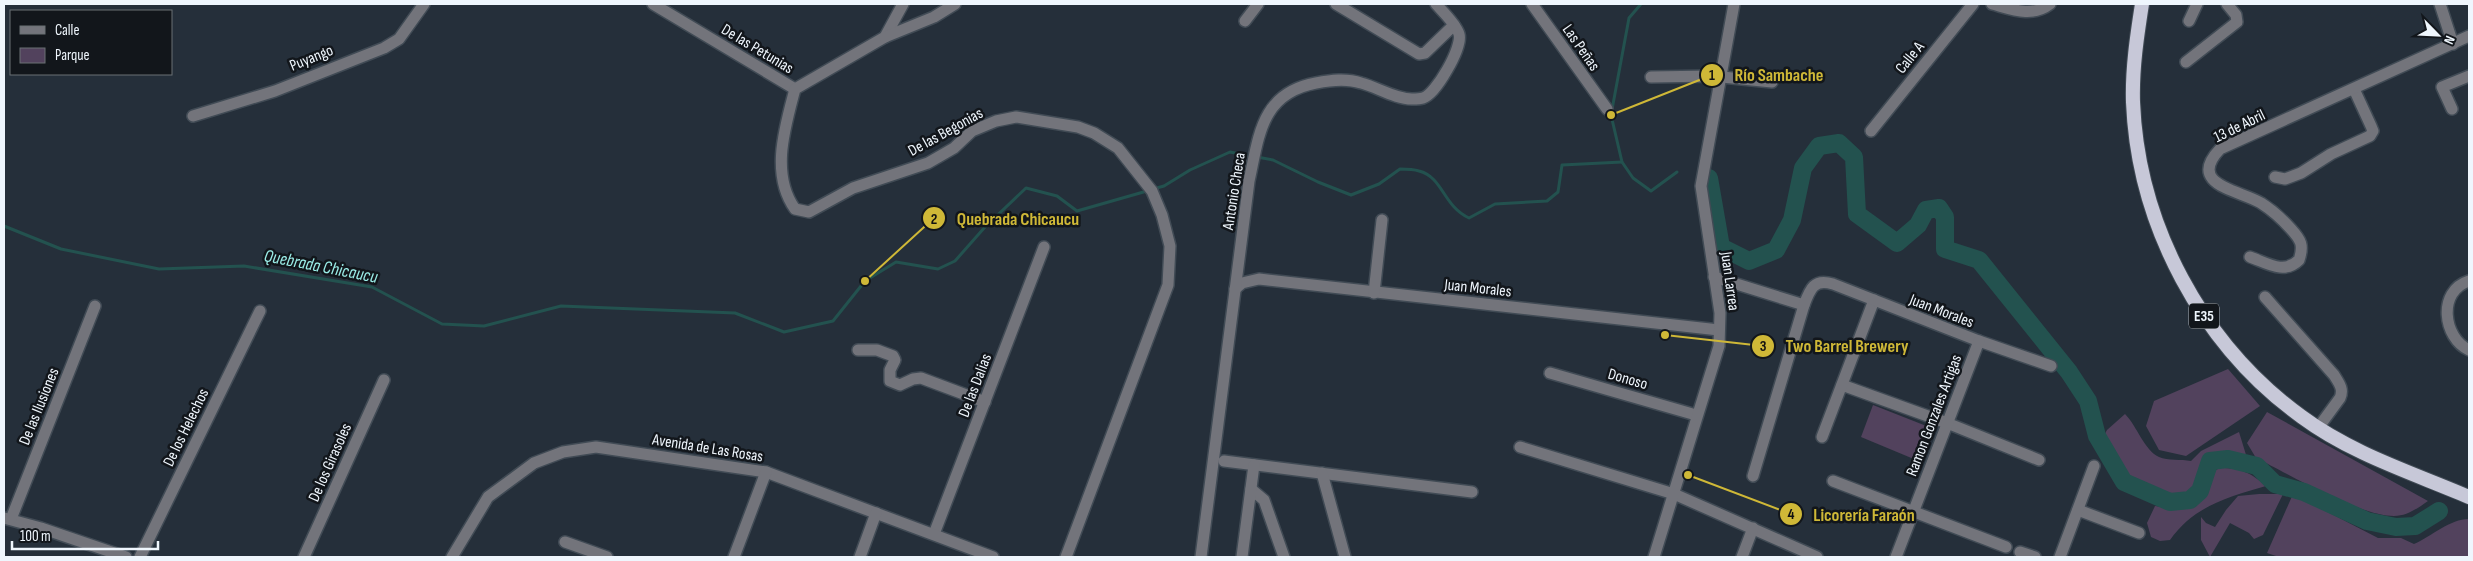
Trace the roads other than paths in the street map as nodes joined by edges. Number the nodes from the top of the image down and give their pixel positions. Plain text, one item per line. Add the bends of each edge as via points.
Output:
1 (424, 4) edge
2 (653, 4) edge
3 (903, 4) edge
4 (955, 4) edge
5 (1258, 4) edge
6 (1336, 4) edge
7 (1436, 4) edge
8 (1532, 4) edge
9 (1734, 4) edge
10 (1973, 4) edge
11 (1992, 4) edge
12 (2050, 4) edge
13 (2142, 4) edge
14 (2197, 4) edge
15 (2227, 4) edge
16 (2440, 4) edge
17 (1245, 21) dead end
18 (2189, 21) dead end
19 (1454, 25) junction
20 (885, 37) junction
21 (2468, 39) edge
22 (2453, 44) junction
23 (2186, 62) dead end
24 (1721, 76) junction
25 (2469, 76) edge
26 (1651, 77) dead end
27 (1772, 82) dead end
28 (795, 89) junction
29 (2354, 89) junction
30 (1607, 109) dead end
31 (2452, 109) dead end
32 (193, 116) dead end
33 (1871, 131) dead end
34 (2275, 177) dead end
35 (1382, 220) dead end
36 (1044, 247) dead end
37 (2250, 257) dead end
38 (1714, 277) junction
39 (2469, 281) edge
40 (1235, 289) junction
41 (1374, 293) junction
42 (2265, 298) dead end
43 (1874, 300) junction
44 (1804, 305) junction
45 (95, 306) dead end
46 (260, 311) dead end
47 (1719, 330) junction
48 (1979, 342) junction
49 (858, 350) dead end
50 (2469, 350) edge
51 (2051, 366) dead end
52 (1550, 373) dead end
53 (384, 380) dead end
54 (1842, 385) junction
55 (985, 402) junction
56 (1696, 415) junction
57 (1947, 423) junction
58 (2318, 428) junction
59 (1822, 437) dead end
60 (1520, 447) dead end
61 (2039, 460) dead end
62 (1224, 461) dead end
63 (1254, 465) junction
64 (2094, 466) dead end
65 (766, 472) junction
66 (1322, 473) junction
67 (1753, 476) dead end
68 (1833, 480) dead end
69 (1252, 489) junction
70 (1472, 492) dead end
71 (1674, 494) junction
72 (2469, 497) edge
73 (2078, 510) junction
74 (1914, 512) junction
75 (876, 513) junction
76 (7, 518) edge
77 (1752, 528) junction
78 (2139, 533) dead end
79 (934, 534) junction
80 (565, 542) dead end
81 (2006, 547) dead end
82 (2020, 552) dead end
83 (1204, 555) edge
84 (988, 556) edge
85 (126, 557) edge
86 (140, 557) edge
87 (304, 557) edge
88 (452, 557) edge
89 (607, 557) edge
90 (734, 557) edge
91 (860, 557) edge
92 (1066, 557) edge
93 (1242, 557) edge
94 (1284, 557) edge
95 (1346, 557) edge
96 (1654, 557) edge
97 (1742, 557) edge
98 (1818, 557) edge
99 (1896, 557) edge
100 (2035, 557) edge
101 (2060, 557) edge

1 - 32 street, Puyango via 399,39 384,48 276,91
2 - 28 street, De las Petunias
3 - 20 street
4 - 20 street via 934,17
5 - 17 street
6 - 19 street via 1419,54 1425,53
7 - 19 street, Antonio Checa
8 - 30 street, Las Peñas
9 - 24 street, Juan Larrea
10 - 33 street, Calle A
11 - 12 street via 2023,12
13 - 58 highway, E35 via 2134,65 2136,138 2150,204 2175,267 2205,318 2246,370
14 - 18 street
15 - 23 street via 2236,15 2237,22
16 - 22 street
19 - 40 street, Antonio Checa via 1459,33 1459,48 1435,90 1424,98 1410,100 1360,82 1342,80 1302,85 1276,101 1262,124 1257,143
20 - 28 street
21 - 22 street, 13 de Abril
22 - 29 street, 13 de Abril
24 - 26 street
24 - 27 street
24 - 38 street, Juan Larrea via 1701,186
25 - 31 street via 2442,87
28 - 92 street, De las Begonias via 781,144 786,196 795,209 809,212 853,188 928,163 954,148 972,132 996,121 1016,117 1078,126 1094,132 1118,148 1145,180 1162,215 1170,246 1168,285
29 - 34 street via 2371,126 2370,136 2301,173 2285,179
29 - 37 street, 13 de Abril via 2220,149 2210,159 2208,172 2218,185 2261,203 2301,240 2303,249 2299,260 2286,268
35 - 41 street
36 - 55 street, De las Dalias
38 - 44 street
38 - 47 street, Juan Larrea via 1720,313
39 - 50 street via 2455,290 2449,301 2447,321 2454,337
40 - 41 street, Juan Morales via 1242,283 1258,279
40 - 83 street, Antonio Checa
41 - 47 street, Juan Morales
42 - 58 street via 2340,384 2340,398
43 - 44 street, Juan Morales via 1823,281 1810,289
43 - 48 street, Juan Morales
43 - 54 street
44 - 67 street
45 - 76 street, De las Ilusiones
46 - 86 street, De los Helechos
47 - 56 street, Juan Larrea via 1719,346
48 - 51 street, Juan Morales
48 - 57 street, Ramon Gonzales Artigas
49 - 55 street via 878,350 893,356 895,360 889,376 894,384 900,386 921,378
52 - 56 street, Donoso
53 - 87 street, De los Girasoles
54 - 57 street
54 - 59 street
55 - 79 street, De las Dalias
56 - 71 street, Juan Larrea
57 - 61 street
57 - 74 street, Ramon Gonzales Artigas
58 - 72 highway, E35 via 2354,449
60 - 71 street
62 - 63 street
63 - 66 street
63 - 69 street
64 - 73 street
65 - 75 street, Avenida de Las Rosas
65 - 88 street, Avenida de Las Rosas via 596,447 563,452 534,463 488,497
65 - 90 street
66 - 70 street
66 - 95 street
68 - 74 street
69 - 93 street
69 - 94 street via 1264,500
71 - 77 street
71 - 96 street, Juan Larrea
73 - 78 street
73 - 101 street
74 - 81 street
74 - 99 street, Ramon Gonzales Artigas
75 - 79 street, Avenida de Las Rosas
75 - 91 street
76 - 85 street
77 - 97 street
77 - 98 street
79 - 84 street, Avenida de Las Rosas
80 - 89 street
82 - 100 street

